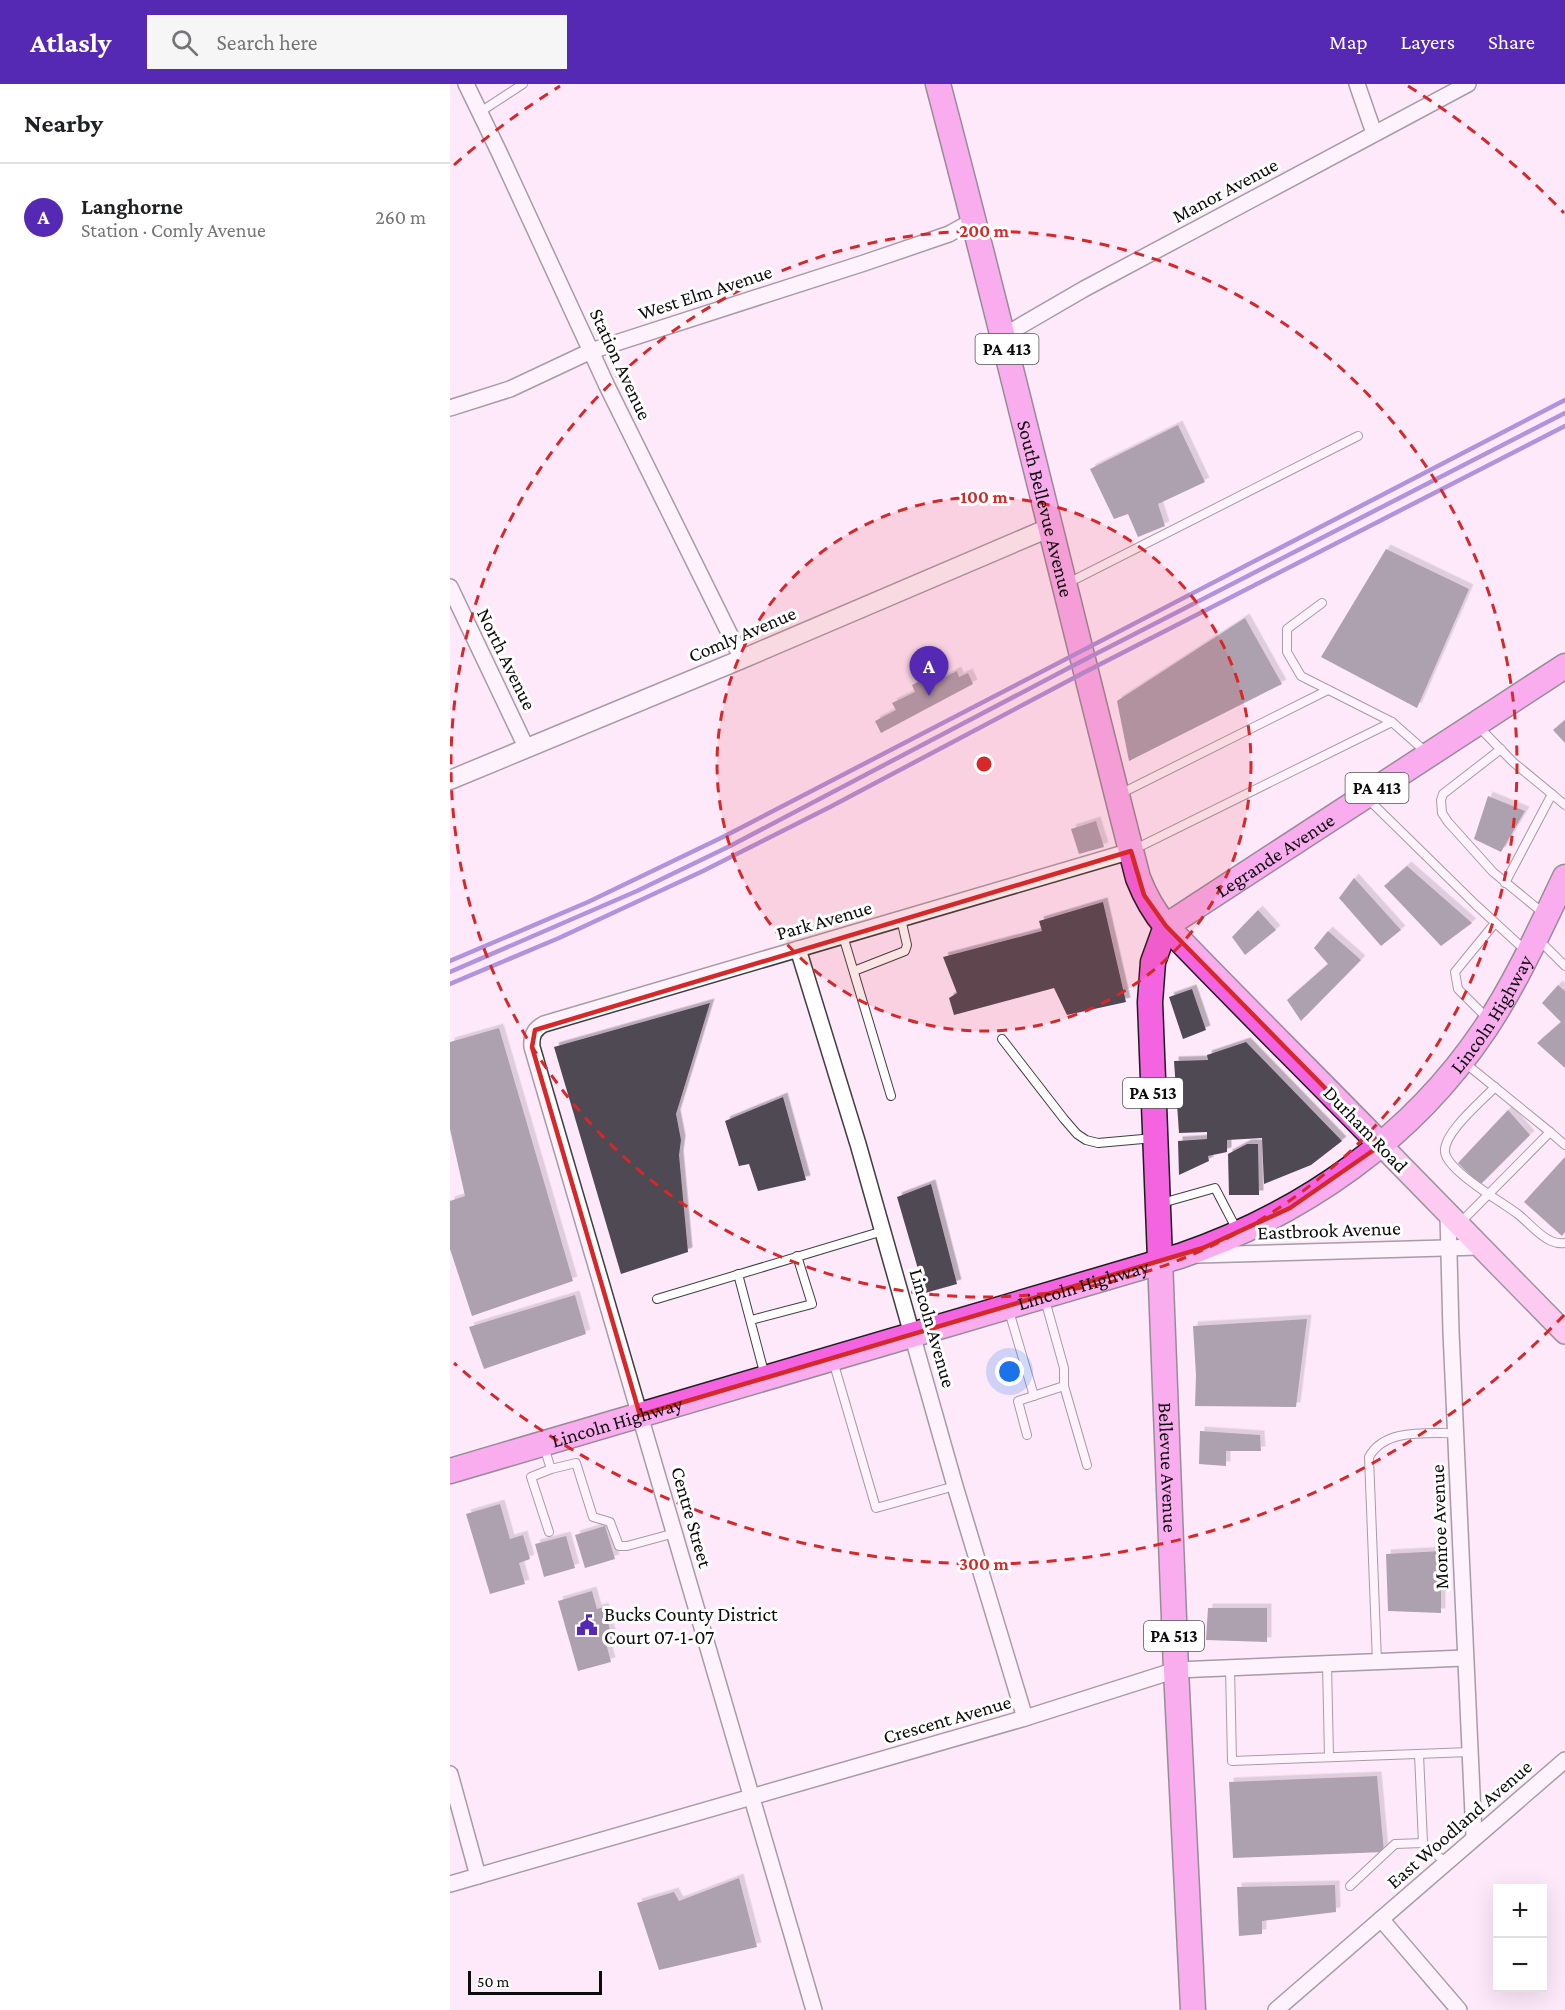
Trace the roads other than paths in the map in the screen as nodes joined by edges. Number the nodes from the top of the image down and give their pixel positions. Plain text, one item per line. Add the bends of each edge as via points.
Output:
1 (466, 84) edge
2 (523, 84) edge
3 (938, 84) edge
4 (1357, 84) edge
5 (1468, 84) edge
6 (480, 112) junction
7 (1374, 134) junction
8 (974, 220) junction
9 (1003, 336) junction
10 (591, 351) junction
11 (450, 408) edge
12 (1358, 436) dead end
13 (1051, 526) junction
14 (1064, 585) junction
15 (450, 587) edge
16 (1322, 603) dead end
17 (742, 659) junction
18 (1565, 666) edge
19 (1328, 690) junction
20 (1392, 722) junction
21 (1476, 724) junction
22 (527, 749) junction
23 (1501, 749) junction
24 (1429, 755) junction
25 (450, 780) edge
26 (1552, 794) junction
27 (1117, 795) junction
28 (1365, 796) junction
29 (1565, 805) edge
30 (1131, 851) junction
31 (1564, 880) edge
32 (1505, 883) junction
33 (901, 919) junction
34 (1496, 923) junction
35 (1166, 926) junction
36 (1537, 935) junction
37 (843, 936) junction
38 (798, 950) junction
39 (1565, 966) edge
40 (854, 971) junction
41 (1490, 1021) junction
42 (532, 1035) joint
43 (1002, 1039) dead end
44 (1462, 1060) junction
45 (1495, 1087) junction
46 (891, 1096) dead end
47 (1550, 1132) junction
48 (1155, 1137) junction
49 (1381, 1145) junction
50 (1565, 1145) edge
51 (1489, 1195) junction
52 (1158, 1204) junction
53 (1453, 1220) junction
54 (883, 1231) junction
55 (1238, 1234) junction
56 (1565, 1243) edge
57 (1479, 1247) junction
58 (1449, 1248) junction
59 (797, 1256) junction
60 (1170, 1259) junction
61 (738, 1274) junction
62 (1044, 1296) junction
63 (657, 1299) dead end
64 (1008, 1307) junction
65 (751, 1320) junction
66 (1565, 1333) edge
67 (913, 1334) junction
68 (833, 1358) junction
69 (766, 1377) junction
70 (1064, 1386) junction
71 (1035, 1396) junction
72 (640, 1415) junction
73 (1456, 1433) junction
74 (1027, 1435) dead end
75 (543, 1443) junction
76 (1087, 1465) dead end
77 (552, 1469) junction
78 (450, 1471) edge
79 (955, 1486) junction
80 (549, 1532) dead end
81 (675, 1533) junction
82 (1465, 1658) junction
83 (1377, 1662) junction
84 (1327, 1664) junction
85 (1230, 1668) junction
86 (1176, 1670) junction
87 (1025, 1718) junction
88 (1470, 1752) junction
89 (1419, 1754) junction
90 (1329, 1757) junction
91 (1565, 1760) edge
92 (450, 1774) edge
93 (751, 1797) junction
94 (1474, 1837) junction
95 (1423, 1843) junction
96 (1445, 1862) junction
97 (478, 1876) junction
98 (450, 1884) edge
99 (1350, 1886) dead end
100 (1381, 1919) junction
101 (814, 2010) edge
102 (1193, 2010) edge
103 (1276, 2010) edge
104 (1460, 2010) edge

1 - 6 street, Station Avenue
2 - 6 lane
3 - 8 main road, South Bellevue Avenue / PA 413
4 - 7 street
5 - 7 street, Manor Avenue
6 - 10 street, Station Avenue
7 - 9 street, Manor Avenue
8 - 9 main road, South Bellevue Avenue / PA 413
8 - 10 street, West Elm Avenue via 949,234
9 - 13 main road, South Bellevue Avenue / PA 413
10 - 11 street, West Elm Avenue via 510,390
10 - 17 street, Station Avenue
12 - 14 lane
13 - 14 main road, South Bellevue Avenue / PA 413
13 - 17 street, Comly Avenue
14 - 27 main road, South Bellevue Avenue / PA 413
15 - 22 street, North Avenue
16 - 19 lane via 1287,629 1287,652 1301,676
17 - 22 street, Comly Avenue
18 - 21 main road, Legrande Avenue / PA 413
19 - 20 lane
19 - 27 lane
20 - 24 lane
20 - 30 lane
21 - 23 lane
21 - 24 main road, Legrande Avenue / PA 413
22 - 25 street, Comly Avenue
23 - 26 lane
23 - 32 lane via 1450,787 1441,800 1448,822
24 - 28 main road, Legrande Avenue / PA 413
26 - 29 lane
26 - 32 lane
27 - 30 main road, South Bellevue Avenue / PA 413
28 - 34 lane
28 - 35 main road, Legrande Avenue / PA 413
30 - 33 street, Park Avenue
30 - 35 main road, South Bellevue Avenue / PA 413 via 1144,895
31 - 36 main road, Lincoln Highway
32 - 36 lane
33 - 37 street, Park Avenue
33 - 40 lane via 905,951
34 - 36 lane
34 - 41 lane via 1455,972 1458,988
35 - 48 main road, Bellevue Avenue / PA 513 via 1150,982
35 - 49 main road, Durham Road / PA 413
36 - 39 lane
36 - 41 main road, Lincoln Highway
37 - 38 street, Park Avenue
37 - 40 lane
38 - 42 street, Park Avenue via 544,1024
38 - 54 street, Lincoln Avenue
40 - 46 lane
41 - 44 main road, Lincoln Highway
42 - 72 street, Centre Street via 532,1047
43 - 48 lane via 1064,1119 1086,1140 1098,1143
44 - 45 lane
44 - 49 main road, Lincoln Highway via 1422,1107
45 - 47 lane
45 - 51 lane via 1451,1134 1445,1152 1451,1163
47 - 50 lane
47 - 51 lane
48 - 52 main road, Bellevue Avenue / PA 513
49 - 53 main road, Durham Road
49 - 55 main road, Lincoln Highway via 1299,1203
51 - 53 lane
51 - 56 lane via 1552,1242
52 - 55 lane via 1215,1188
52 - 60 main road, Bellevue Avenue / PA 513
53 - 57 main road, Durham Road
53 - 58 street, Monroe Avenue
54 - 59 lane
54 - 67 street, Lincoln Avenue
55 - 60 main road, Lincoln Highway
57 - 58 street, Eastbrook Avenue
57 - 66 main road, Durham Road
58 - 60 street, Eastbrook Avenue
58 - 73 street, Monroe Avenue
59 - 61 lane
59 - 65 lane via 812,1304
60 - 62 main road, Lincoln Highway
60 - 86 main road, Bellevue Avenue / PA 513
61 - 63 lane
61 - 65 lane
62 - 64 main road, Lincoln Highway
62 - 70 lane via 1064,1368
64 - 67 main road, Lincoln Highway
64 - 71 lane
65 - 69 lane
67 - 68 main road, Lincoln Highway
67 - 79 street, Lincoln Avenue
68 - 69 main road, Lincoln Highway
68 - 79 lane via 876,1508
69 - 72 main road, Lincoln Highway
70 - 71 lane
70 - 76 lane
71 - 74 lane via 1018,1401
72 - 75 main road, Lincoln Highway
72 - 81 street, Centre Street
73 - 82 street, Monroe Avenue
73 - 83 lane via 1389,1438 1374,1447 1368,1457
75 - 77 lane
75 - 78 main road, Lincoln Highway
77 - 80 lane via 531,1477
77 - 81 lane via 576,1463 593,1516 610,1522 619,1546
79 - 87 street, Lincoln Avenue
81 - 93 street, Centre Street
82 - 83 street, Crescent Avenue
82 - 88 street, Monroe Avenue
83 - 84 street, Crescent Avenue
84 - 85 street, Crescent Avenue
84 - 90 lane
85 - 86 street, Crescent Avenue
85 - 90 lane via 1233,1761
86 - 87 street, Crescent Avenue
86 - 102 main road, Bellevue Avenue / PA 513
87 - 93 street, Crescent Avenue
88 - 89 lane
88 - 94 street, Monroe Avenue
89 - 90 lane
89 - 95 lane
91 - 94 street, East Woodland Avenue
92 - 97 street
93 - 97 street, Crescent Avenue
93 - 101 street, Centre Street
94 - 96 street, East Woodland Avenue
95 - 96 lane
95 - 99 lane via 1395,1844
96 - 100 street, East Woodland Avenue
97 - 98 street, Crescent Avenue
100 - 103 street, East Woodland Avenue
100 - 104 street

